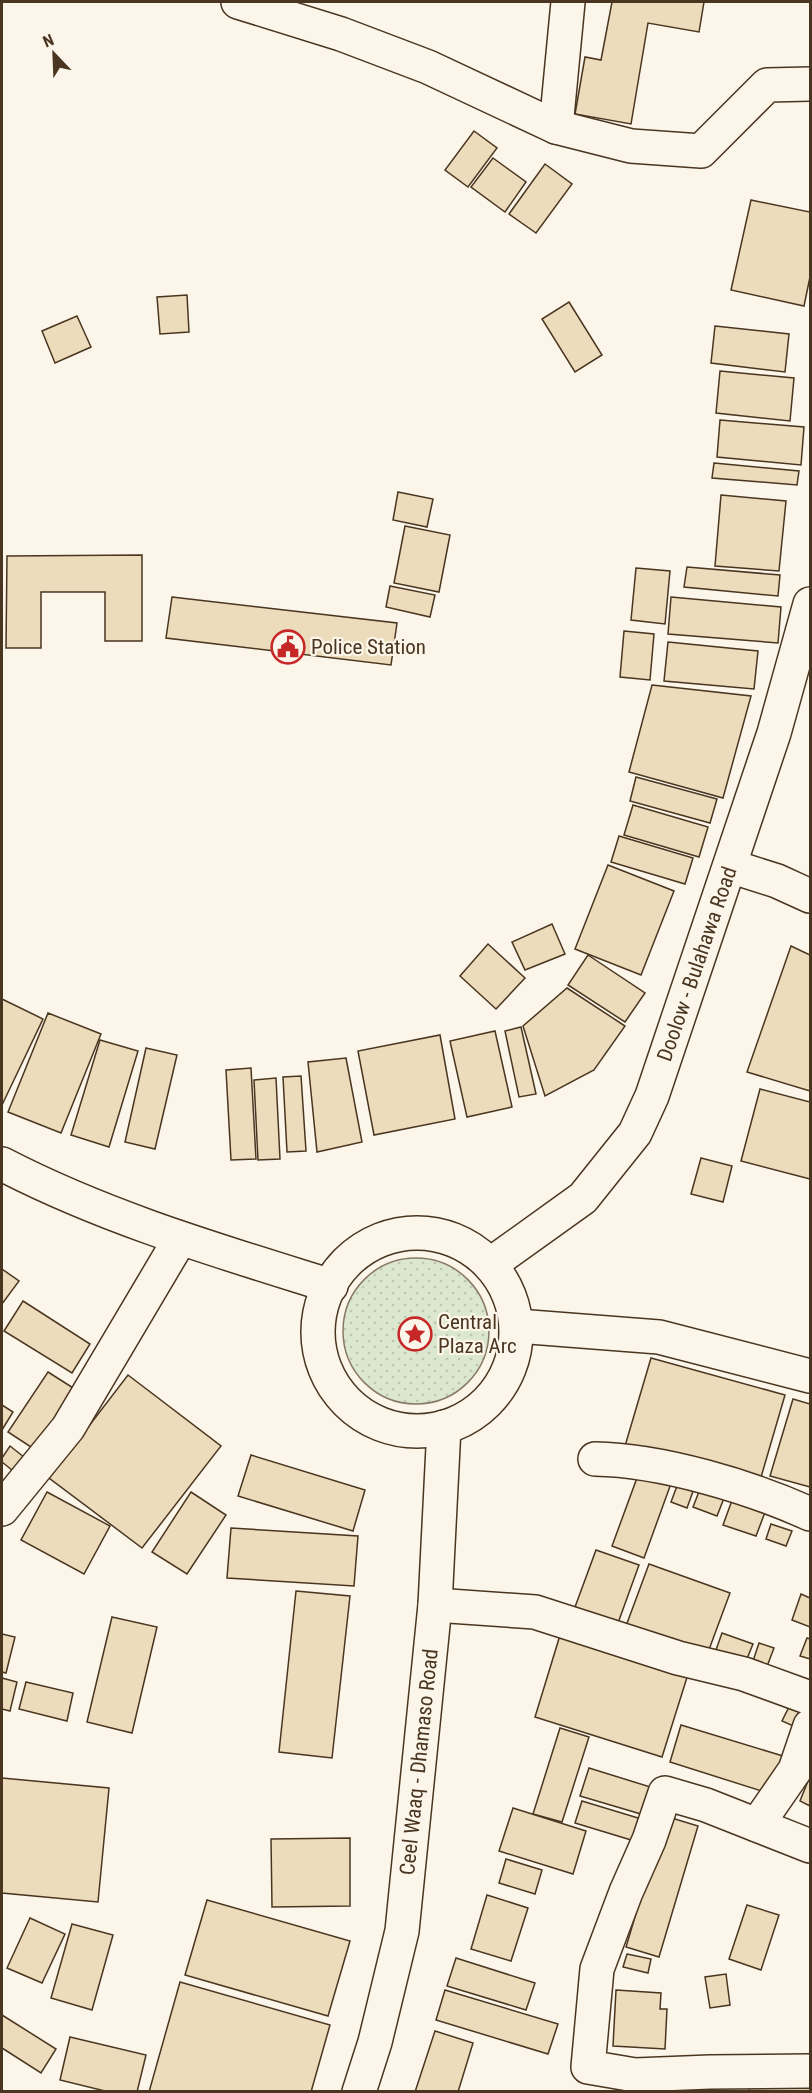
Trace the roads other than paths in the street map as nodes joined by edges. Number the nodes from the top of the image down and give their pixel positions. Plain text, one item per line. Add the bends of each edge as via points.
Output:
1 (238, 2) edge
2 (568, 2) edge
3 (810, 84) edge
4 (556, 127) junction
5 (810, 604) edge
6 (730, 866) junction
7 (810, 896) edge
8 (2, 1164) edge
9 (180, 1239) junction
10 (491, 1264) junction
11 (331, 1286) junction
12 (517, 1326) junction
13 (810, 1376) edge
14 (444, 1427) junction
15 (595, 1459) dead end
16 (2, 1509) edge
17 (810, 1514) edge
18 (435, 1605) junction
19 (810, 1698) edge
20 (810, 1726) edge
21 (757, 1825) junction
22 (810, 1846) edge
23 (810, 2071) edge
24 (359, 2091) edge

1 - 4 main road via 341,34 428,67
2 - 4 main road
3 - 4 main road via 767,85 701,152 630,146
5 - 6 main road, Doolow - Bulahawa Road via 774,733
6 - 7 main road
6 - 10 main road, Doolow - Bulahawa Road via 652,1096 635,1133 583,1198
8 - 9 main road via 127,1220
9 - 11 main road
9 - 16 main road via 68,1428
10 - 11 main road via 464,1244 431,1233 397,1234 365,1247 340,1269
10 - 12 main road via 509,1293
11 - 14 main road via 323,1300 317,1330 322,1360 335,1388 356,1410 383,1425 414,1431
12 - 13 main road via 659,1337
12 - 14 main road via 513,1360 497,1391 472,1414
14 - 18 main road, Ceel Waaq - Dhamaso Road
15 - 17 main road via 622,1460 712,1479
18 - 19 main road via 535,1612 678,1658 744,1674
18 - 24 main road, Ceel Waaq - Dhamaso Road via 402,1931
20 - 21 main road via 795,1770
21 - 22 main road
21 - 23 main road via 665,1793 597,1969 588,2067 635,2075

